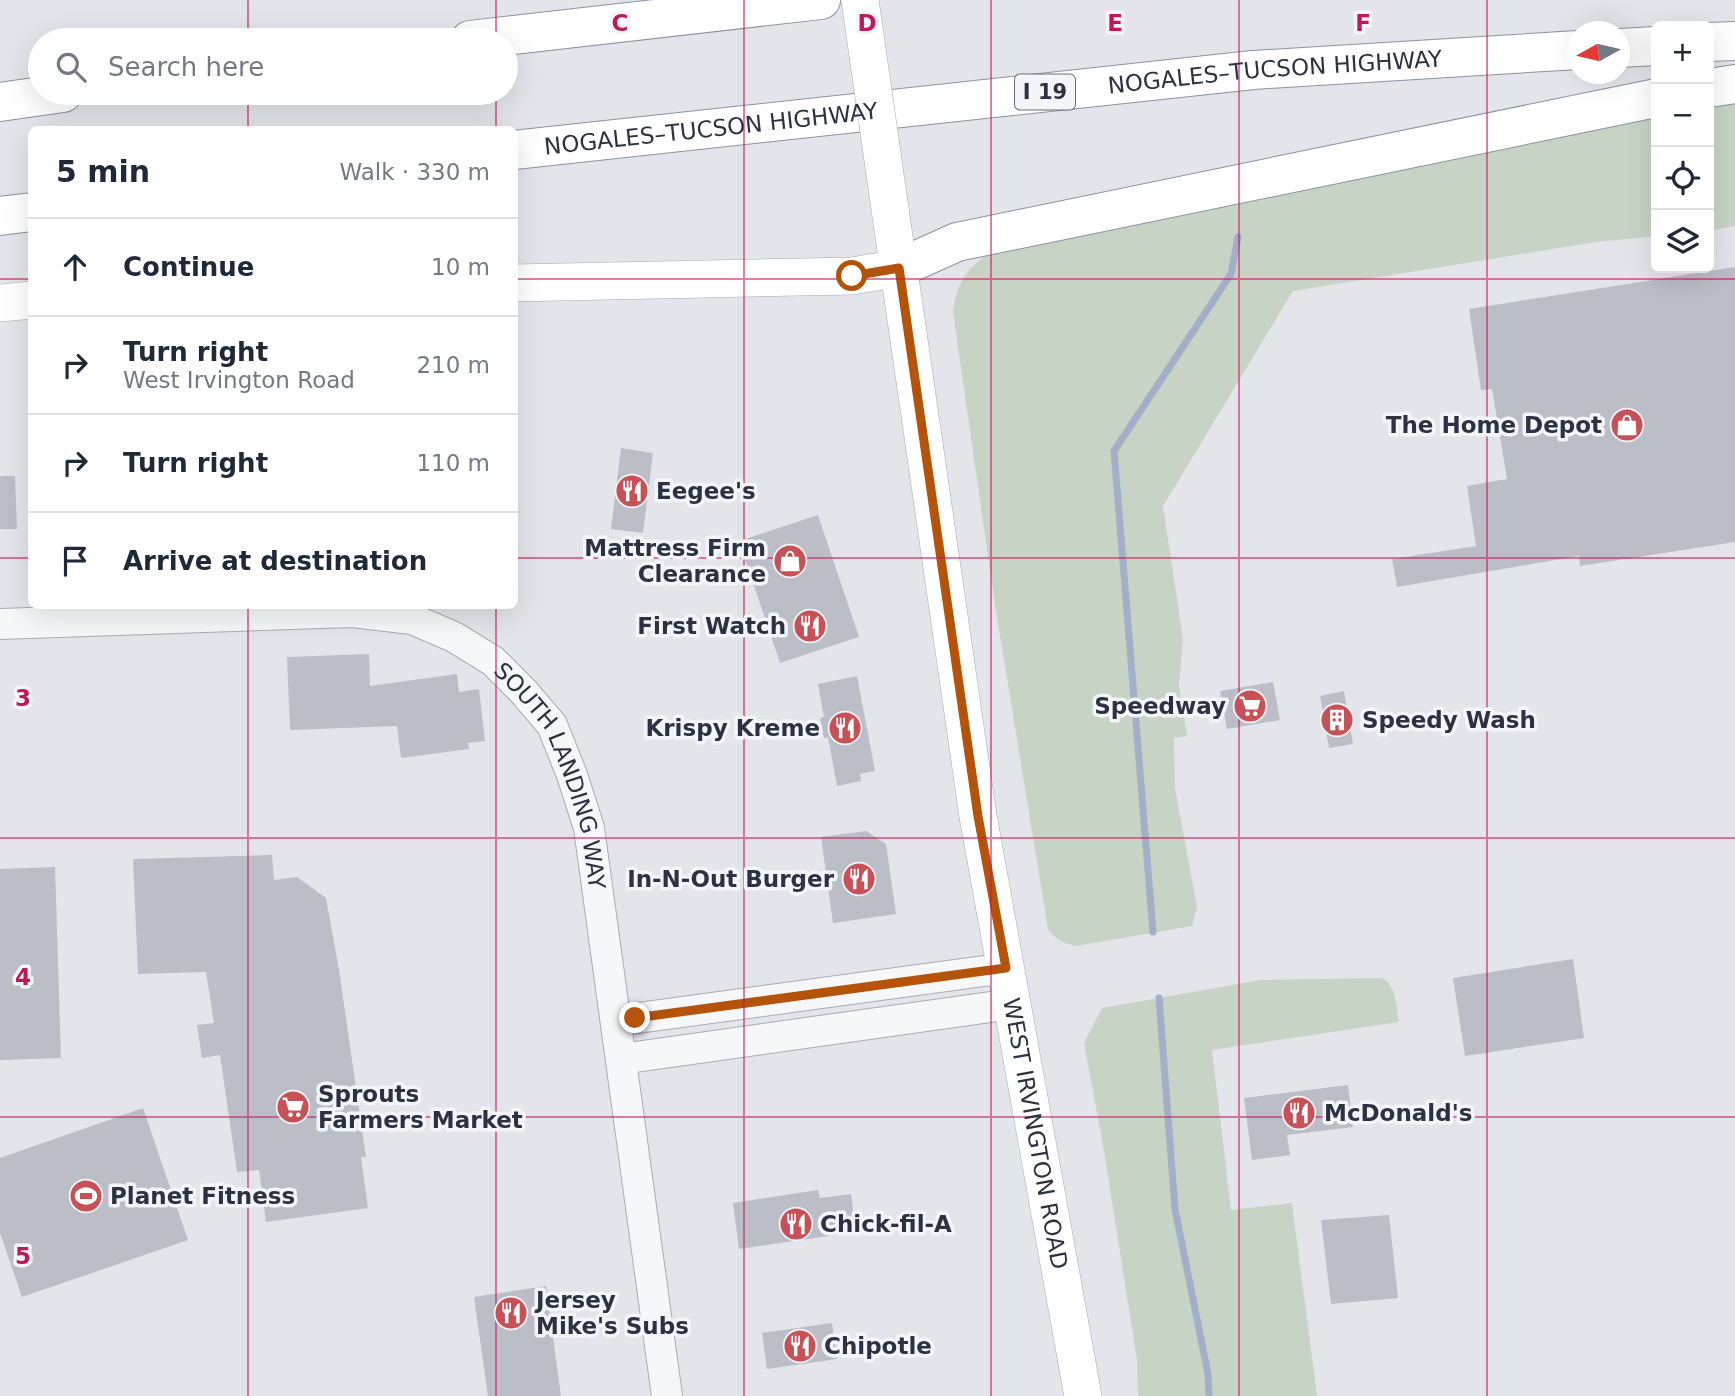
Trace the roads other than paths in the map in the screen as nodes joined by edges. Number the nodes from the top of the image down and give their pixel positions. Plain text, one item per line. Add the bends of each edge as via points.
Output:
1 (821, 0) edge
2 (860, 0) edge
3 (518, 35) edge
4 (1735, 41) edge
5 (1714, 43) edge
6 (1651, 46) edge
7 (1630, 47) edge
8 (1567, 51) edge
9 (1735, 84) edge
10 (1714, 87) edge
11 (28, 98) edge
12 (1651, 99) edge
13 (0, 102) edge
14 (518, 150) edge
15 (28, 212) edge
16 (0, 216) edge
17 (899, 268) junction
18 (518, 284) edge
19 (28, 300) edge
20 (0, 303) edge
21 (0, 624) edge
22 (1006, 968) junction
23 (1013, 1004) junction
24 (616, 1021) junction
25 (621, 1059) junction
26 (667, 1396) edge
27 (1083, 1396) edge

1 - 3 highway
2 - 17 main road, WEST IRVINGTON ROAD, bridge
4 - 5 highway
6 - 7 highway
8 - 14 highway, NOGALES–TUCSON HIGHWAY / I 19 via 1253,69
9 - 10 highway
11 - 13 highway
12 - 17 highway via 957,242
15 - 16 highway
17 - 18 main road via 852,276
17 - 22 main road, WEST IRVINGTON ROAD via 978,816
19 - 20 main road
21 - 24 street, SOUTH LANDING WAY via 352,612 412,619 454,637 493,662 552,725 572,775 589,828
22 - 23 main road, WEST IRVINGTON ROAD
22 - 24 street
23 - 25 street
23 - 27 main road, WEST IRVINGTON ROAD
24 - 25 street, SOUTH LANDING WAY
25 - 26 street, SOUTH LANDING WAY

